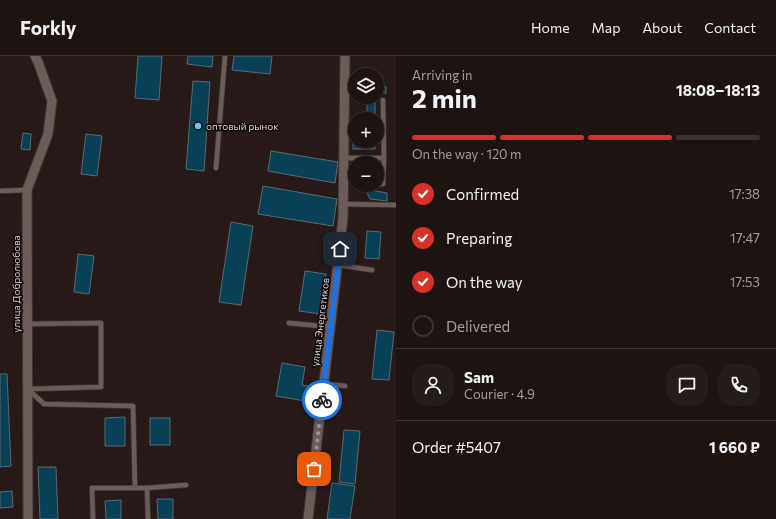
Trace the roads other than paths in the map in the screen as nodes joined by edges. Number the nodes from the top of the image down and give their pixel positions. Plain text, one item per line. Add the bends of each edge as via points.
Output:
1 (34, 56) edge
2 (225, 56) edge
3 (345, 56) edge
4 (382, 104) edge
5 (384, 156) edge
6 (344, 158) junction
7 (348, 158) edge
8 (216, 168) dead end
9 (27, 190) junction
10 (0, 191) edge
11 (344, 204) junction
12 (396, 205) edge
13 (338, 265) junction
14 (372, 270) dead end
15 (290, 323) dead end
16 (27, 324) junction
17 (330, 326) junction
18 (324, 384) junction
19 (345, 386) dead end
20 (27, 389) junction
21 (186, 485) dead end
22 (135, 488) junction
23 (148, 488) junction
24 (28, 519) edge
25 (92, 519) edge
26 (148, 519) edge
27 (308, 519) edge

1 - 9 street, улица Добролюбова via 52,102 48,134
2 - 8 lane
3 - 6 street, улица Энергетиков
4 - 5 lane
6 - 7 lane
6 - 11 street, улица Энергетиков
9 - 10 lane
9 - 16 street, улица Добролюбова
11 - 12 lane
11 - 13 street, улица Энергетиков
13 - 14 lane
13 - 17 street, улица Энергетиков
15 - 17 lane
16 - 20 street, улица Добролюбова
16 - 20 lane via 101,323 101,387
17 - 18 street, улица Энергетиков
18 - 19 lane
18 - 27 street, улица Энергетиков
20 - 22 lane via 44,404 133,406
20 - 24 street, улица Добролюбова
21 - 23 lane
22 - 23 lane
22 - 25 lane via 92,488
23 - 26 lane

